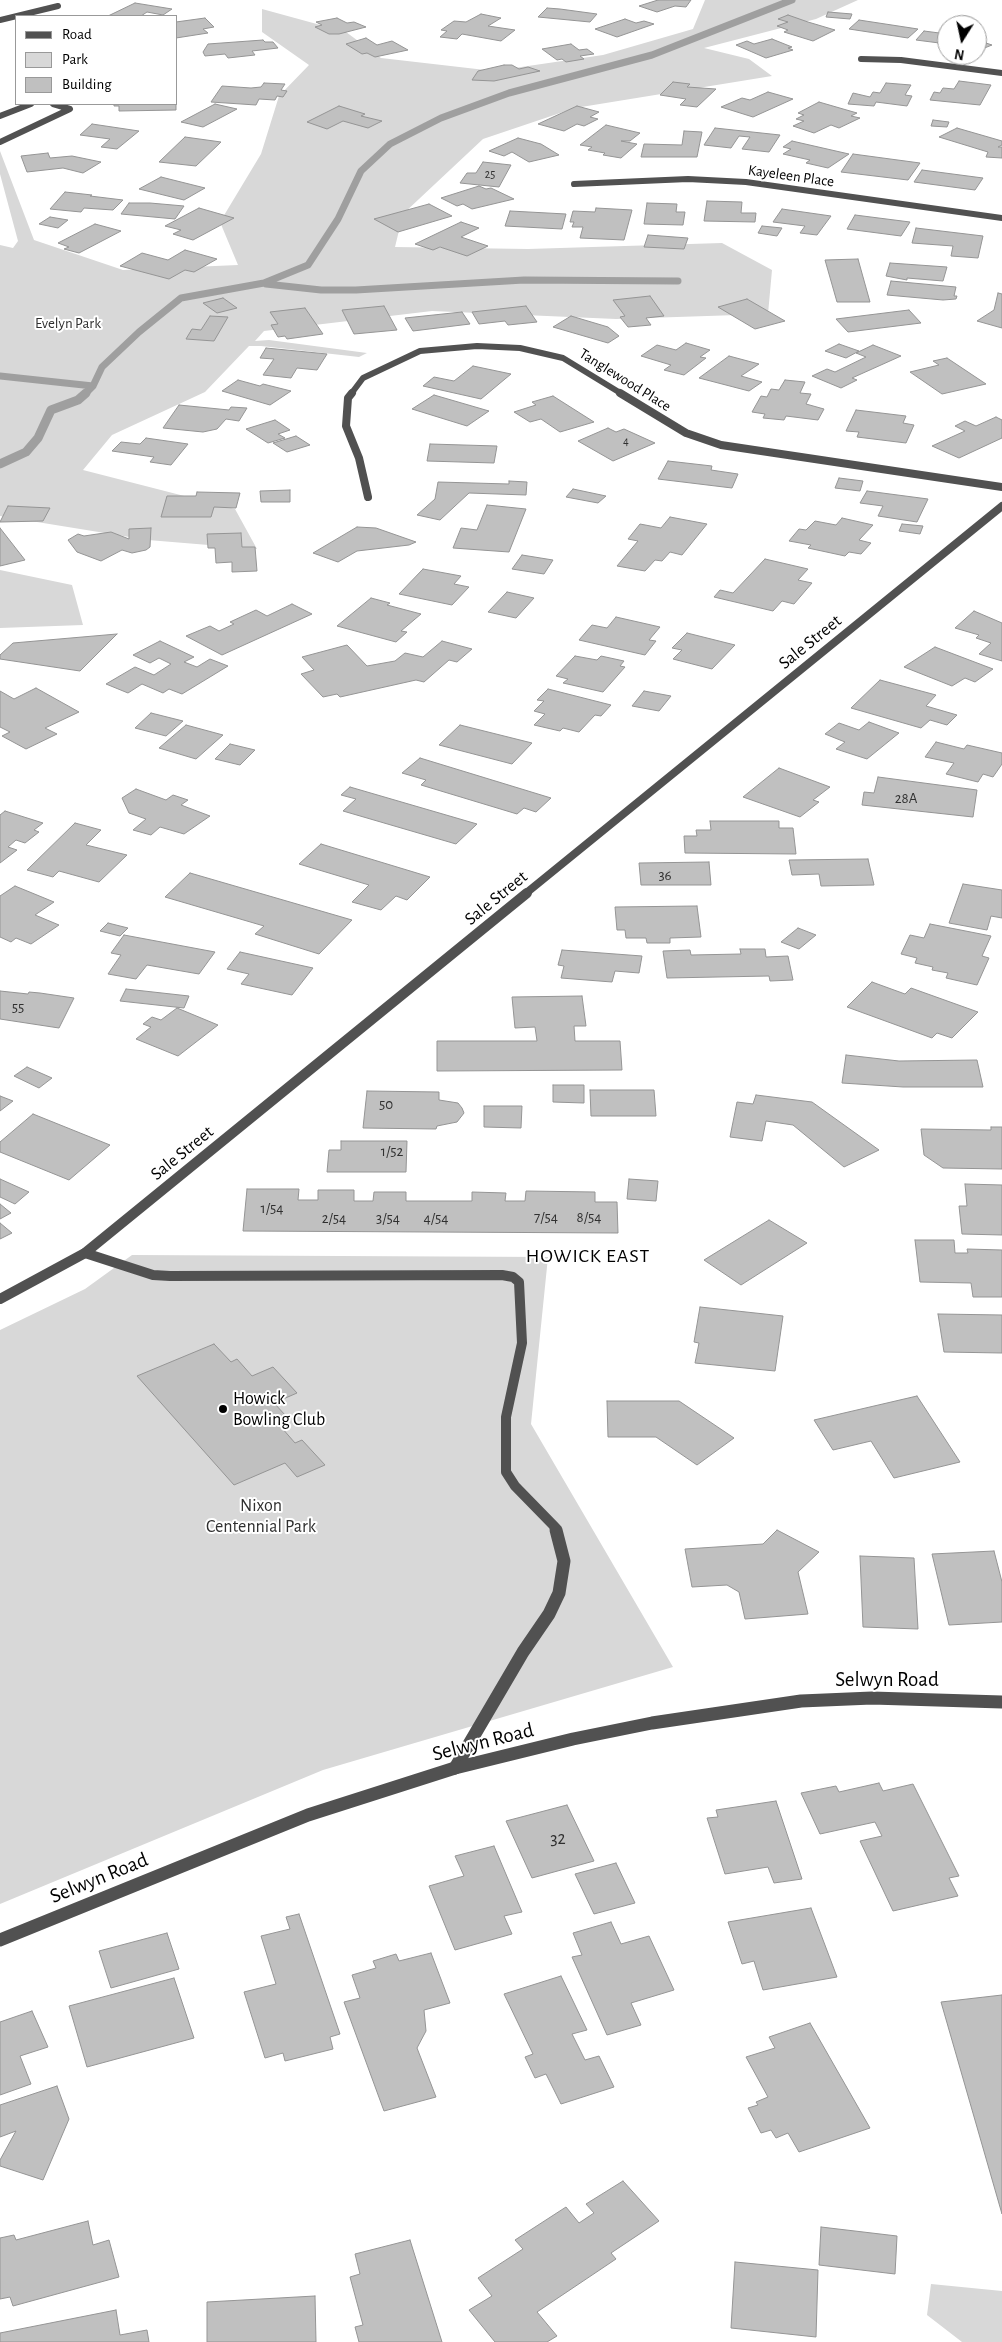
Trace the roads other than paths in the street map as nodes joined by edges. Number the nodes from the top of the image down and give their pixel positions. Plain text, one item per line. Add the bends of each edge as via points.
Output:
1 (58, 6) dead end
2 (21, 15) edge
3 (15, 16) edge
4 (0, 20) edge
5 (860, 59) dead end
6 (1002, 73) edge
7 (28, 105) edge
8 (56, 105) edge
9 (0, 116) edge
10 (0, 142) edge
11 (574, 184) dead end
12 (1002, 218) edge
13 (1002, 487) edge
14 (368, 498) dead end
15 (1002, 506) edge
16 (85, 1253) junction
17 (0, 1299) edge
18 (1002, 1702) edge
19 (455, 1768) junction
20 (0, 1940) edge

1 - 2 street
3 - 4 street
5 - 6 street via 901,60
7 - 9 street
8 - 10 street via 70,109
11 - 12 street, Kayeleen Place via 688,179 746,182
13 - 14 street, Tanglewood Place via 721,445 686,433 564,358 520,348 477,346 420,351 362,378 348,398 346,426 359,458
15 - 16 street, Sale Street
16 - 17 street, Sale Street
16 - 19 street via 153,1275 502,1275 519,1282 522,1343 506,1417 506,1472 515,1486 555,1527 564,1561 563,1575 549,1614
18 - 19 street, Selwyn Road via 872,1698 801,1701 652,1723
19 - 20 street, Selwyn Road via 308,1816

